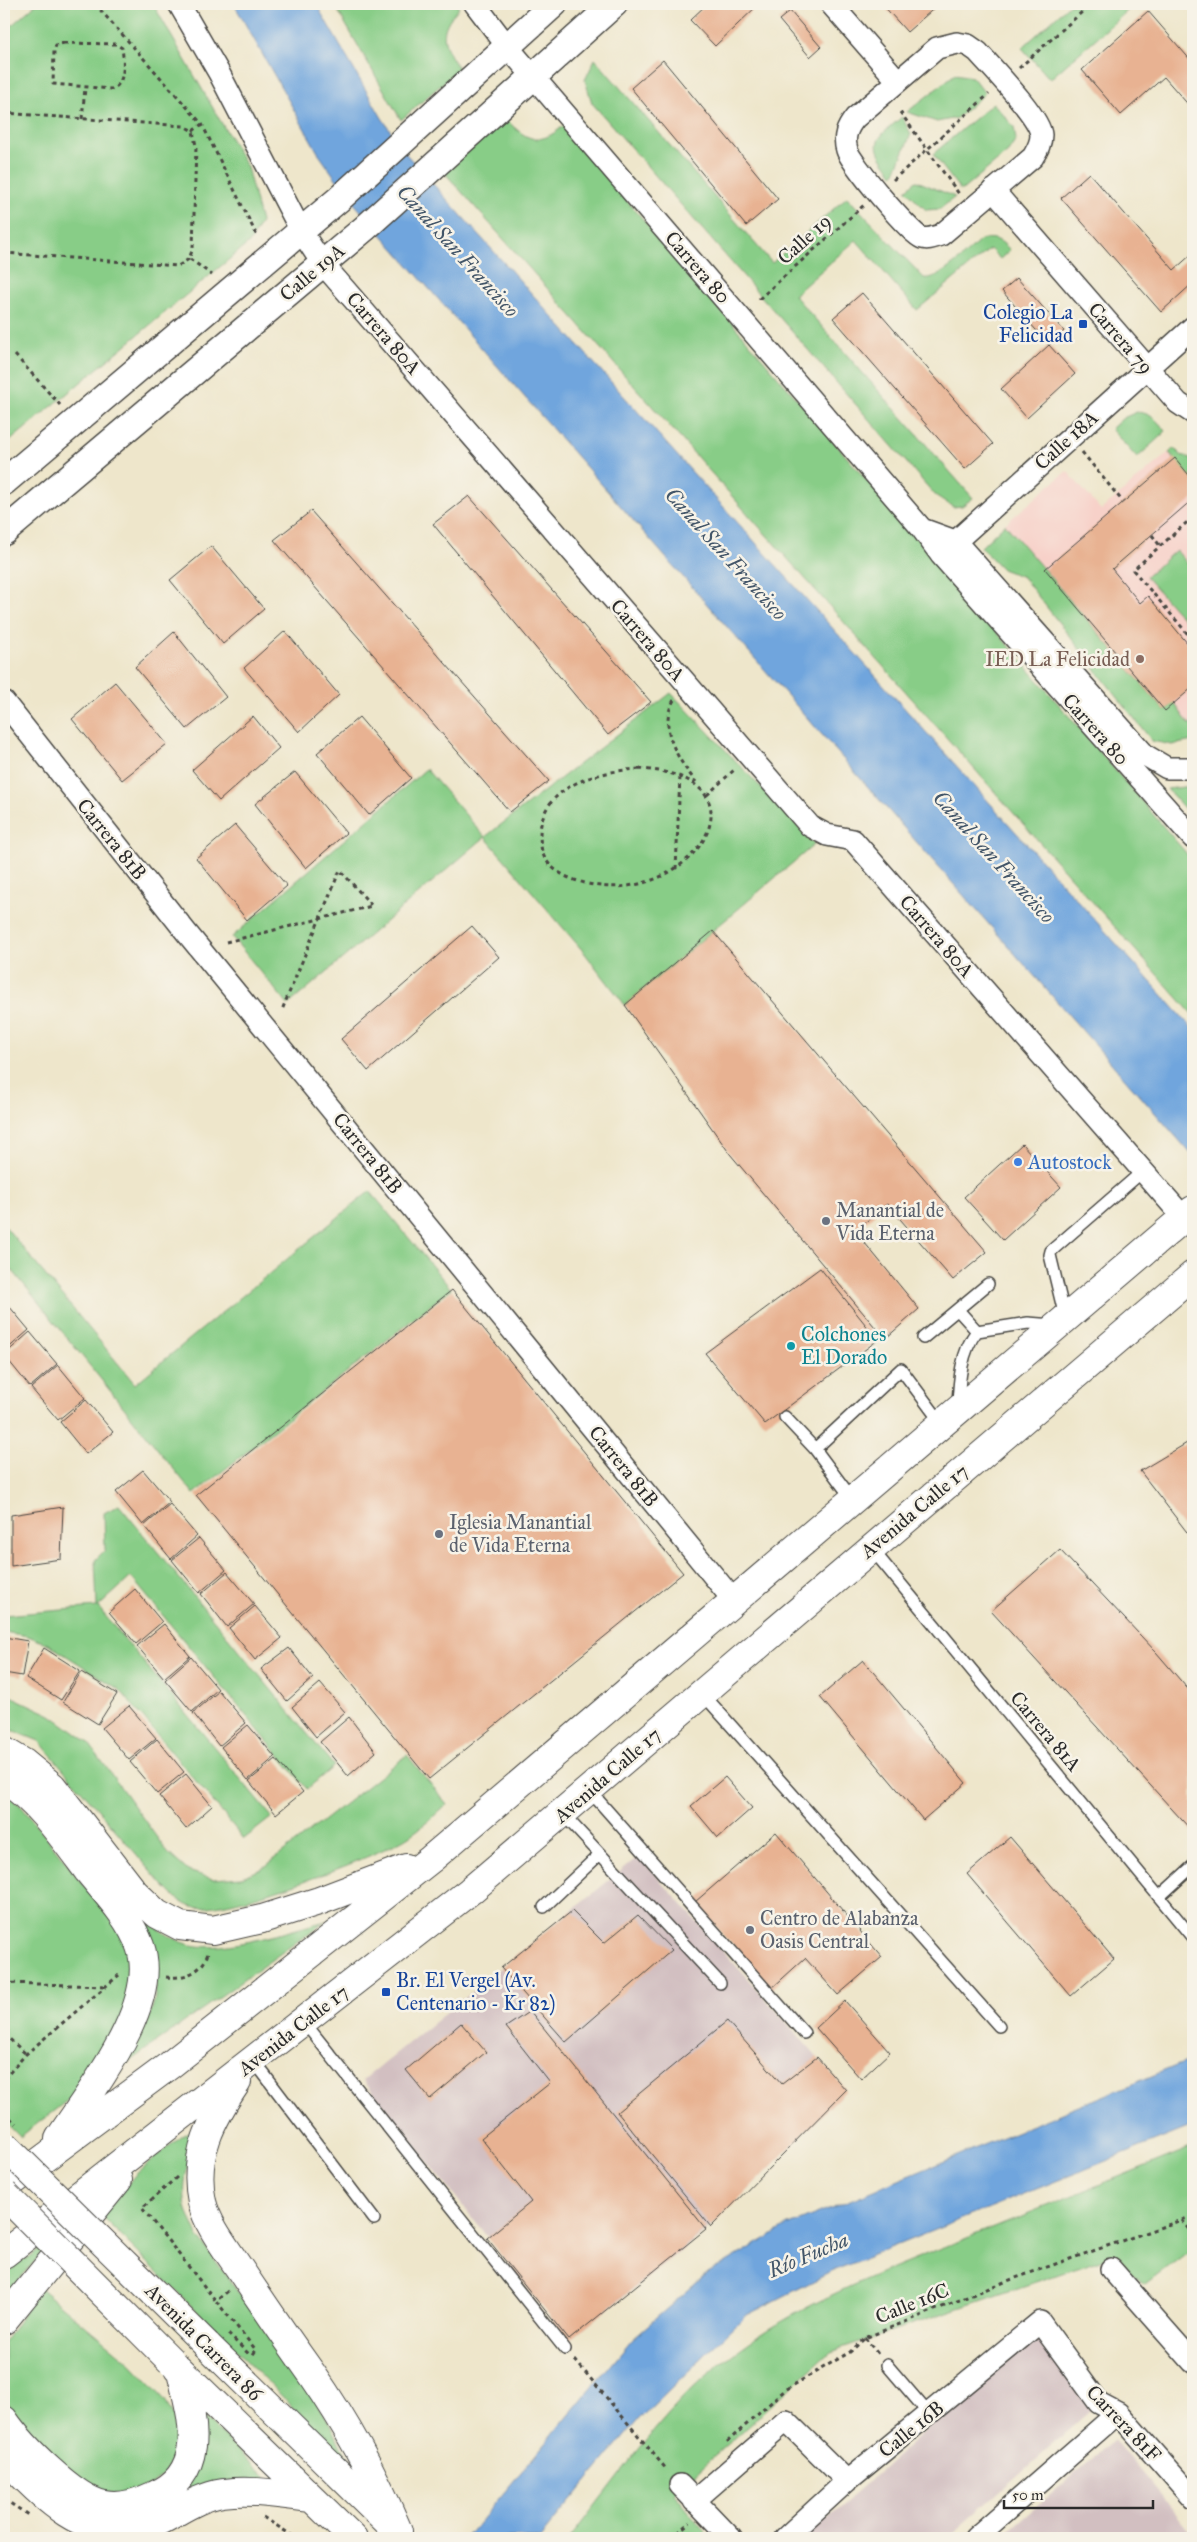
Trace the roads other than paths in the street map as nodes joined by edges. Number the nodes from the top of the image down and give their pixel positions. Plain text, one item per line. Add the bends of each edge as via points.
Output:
1 (179, 4) edge
2 (474, 4) edge
3 (554, 4) edge
4 (614, 4) edge
5 (830, 4) edge
6 (507, 46) junction
7 (533, 76) junction
8 (898, 81) junction
9 (993, 190) junction
10 (301, 231) junction
11 (322, 263) junction
12 (1193, 326) edge
13 (1146, 367) junction
14 (1193, 413) edge
15 (4, 482) edge
16 (4, 532) edge
17 (948, 548) junction
18 (4, 702) edge
19 (1193, 768) edge
20 (1193, 838) edge
21 (1143, 1171) junction
22 (1188, 1214) edge
23 (1193, 1275) edge
24 (988, 1284) dead end
25 (958, 1310) junction
26 (1062, 1322) junction
27 (977, 1331) junction
28 (923, 1338) dead end
29 (785, 1417) dead end
30 (950, 1417) junction
31 (815, 1449) junction
32 (853, 1500) junction
33 (871, 1548) junction
34 (734, 1601) junction
35 (702, 1693) junction
36 (4, 1751) edge
37 (4, 1779) edge
38 (589, 1790) junction
39 (562, 1813) junction
40 (600, 1854) junction
41 (431, 1859) junction
42 (1193, 1866) edge
43 (1159, 1897) junction
44 (544, 1906) dead end
45 (1193, 1938) edge
46 (720, 1983) dead end
47 (304, 2022) junction
48 (999, 2026) dead end
49 (804, 2034) dead end
50 (252, 2062) junction
51 (10, 2135) edge
52 (154, 2137) junction
53 (51, 2151) junction
54 (4, 2188) edge
55 (4, 2194) edge
56 (374, 2219) dead end
57 (4, 2254) edge
58 (1111, 2268) dead end
59 (4, 2320) edge
60 (1040, 2322) joint
61 (565, 2349) road end
62 (1193, 2362) edge
63 (887, 2365) road end
64 (176, 2366) junction
65 (1118, 2413) junction
66 (929, 2414) junction
67 (4, 2420) edge
68 (4, 2457) edge
69 (847, 2481) junction
70 (680, 2485) dead end
71 (311, 2498) junction
72 (1193, 2498) edge
73 (694, 2501) junction
74 (402, 2534) edge
75 (353, 2538) edge
76 (731, 2538) edge
77 (785, 2538) edge
78 (975, 2538) edge

1 - 10 street, Carrera 80A via 219,73
2 - 6 street, Carrera 80
3 - 6 street, Calle 19A
4 - 7 street, Calle 19A
5 - 8 street
6 - 7 street, Carrera 80
6 - 10 street, Calle 19A
7 - 11 street, Calle 19A
7 - 17 street, Carrera 80 via 922,529
8 - 9 street via 937,48 957,43 968,45 990,66 1032,115 1041,134 1033,157
8 - 9 street via 855,118 847,128 845,139 847,152 854,163 907,226 922,238 941,235
9 - 13 street, Carrera 79
10 - 11 street, Carrera 80A
10 - 15 street, Calle 19A
11 - 16 street, Calle 19A
11 - 21 street, Carrera 80A via 810,826 827,835 853,840
12 - 13 street, Calle 18A
13 - 14 street, Carrera 79 via 1178,403
13 - 17 street, Calle 18A
17 - 19 street, Carrera 80 via 1145,755 1167,768
17 - 20 street, Carrera 80
18 - 34 street, Carrera 81B via 175,918
21 - 22 street, Carrera 80A
21 - 26 lane via 1051,1250
22 - 26 main road
23 - 33 main road, Avenida Calle 17
24 - 25 lane
25 - 27 lane
25 - 28 lane
26 - 27 lane via 1028,1323
26 - 30 main road
27 - 30 lane via 969,1341
29 - 31 lane
30 - 31 lane via 901,1369
30 - 32 main road
31 - 32 lane
32 - 34 main road
33 - 35 main road, Avenida Calle 17
33 - 43 lane, Carrera 81A
34 - 41 main road
35 - 38 main road, Avenida Calle 17
35 - 48 lane
36 - 41 main road via 52,1786 134,1892 157,1914 180,1926 214,1930 262,1919
37 - 53 main road via 29,1799 76,1854 135,1934 144,1959 143,1987 134,2018
38 - 39 main road, Avenida Calle 17
38 - 49 lane
39 - 40 lane
39 - 47 main road, Avenida Calle 17 via 470,1891
40 - 44 lane
40 - 46 lane
41 - 53 main road via 170,2065
42 - 43 lane
43 - 45 lane, Carrera 81A
47 - 50 main road, Avenida Calle 17
47 - 61 lane
50 - 52 main road, Avenida Calle 17
50 - 56 lane
50 - 74 main road via 210,2127 201,2155 200,2186 206,2216 314,2377 379,2486
51 - 74 main road, Avenida Carrera 86, bridge via 207,2345
52 - 57 main road, Avenida Calle 17
52 - 59 main road
53 - 54 main road
55 - 64 main road, Avenida Carrera 86, bridge
58 - 62 street
60 - 65 street, Carrera 81F via 1099,2403
60 - 66 street, Calle 16B
63 - 66 lane
64 - 67 main road via 192,2429 192,2446 186,2468 178,2481 143,2501 124,2506 104,2505 83,2497 12,2432
64 - 71 main road, Avenida Carrera 86
65 - 72 street, Carrera 81F
65 - 78 street
66 - 69 street, Calle 16B
68 - 71 main road via 58,2508 79,2521 103,2529 152,2524 186,2505 222,2493
69 - 73 street via 786,2421
69 - 77 street, Calle 16B
70 - 73 street
71 - 75 main road, Avenida Carrera 86
73 - 76 street

